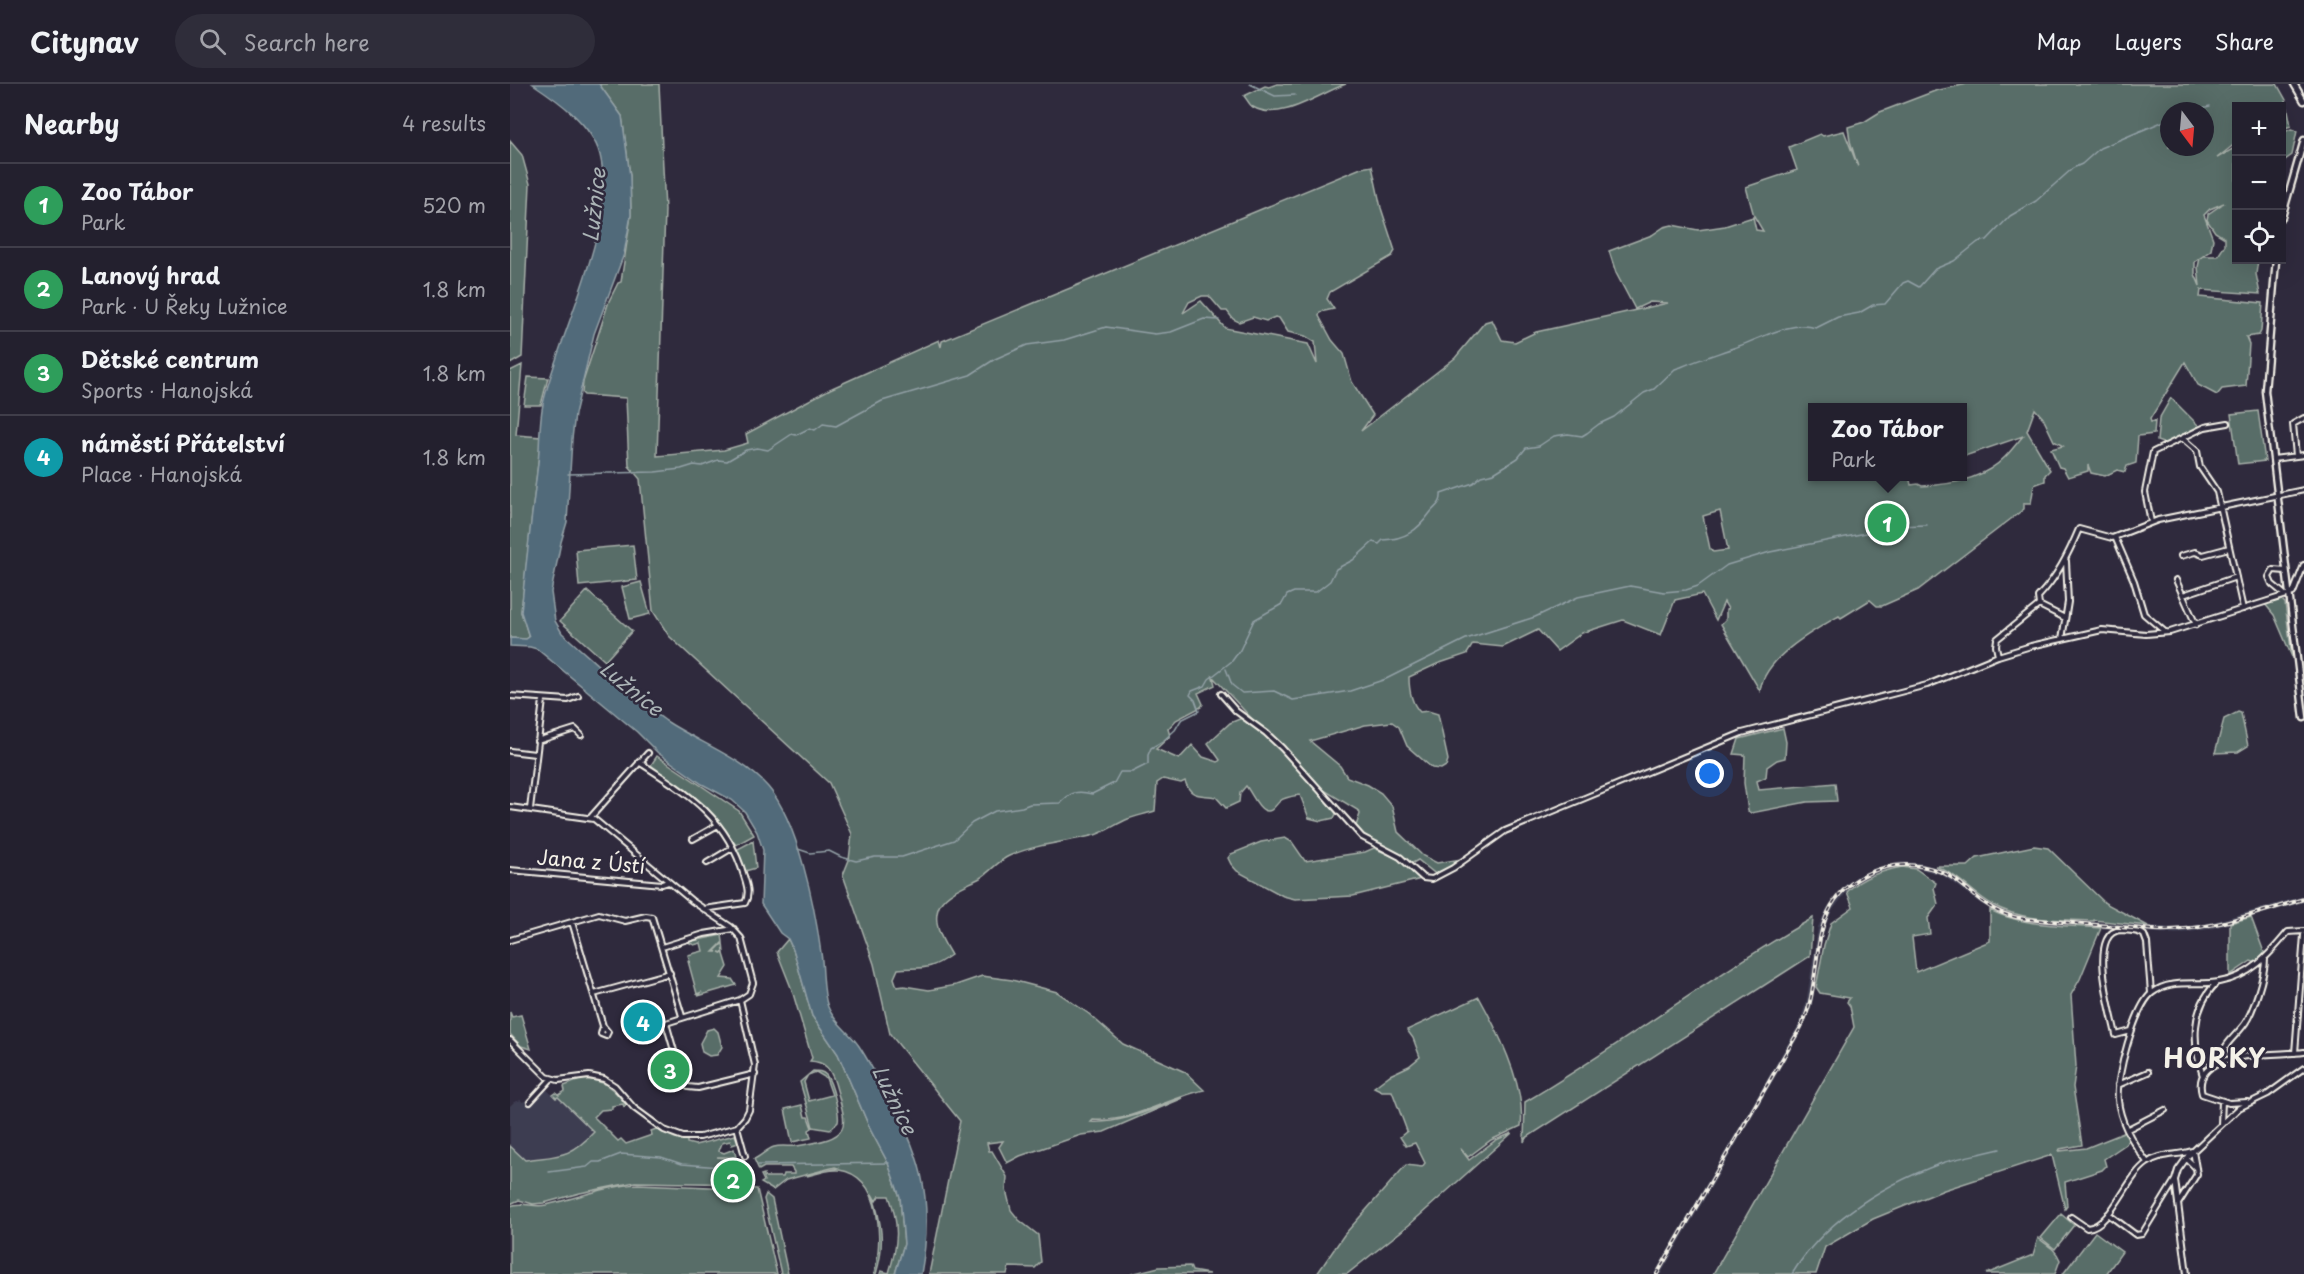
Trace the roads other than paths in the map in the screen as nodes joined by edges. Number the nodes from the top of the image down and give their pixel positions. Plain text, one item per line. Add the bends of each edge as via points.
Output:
1 (2294, 84) edge
2 (2304, 101) edge
3 (2304, 140) edge
4 (2284, 210) edge
5 (2276, 264) edge
6 (2304, 418) edge
7 (2229, 423) dead end
8 (2181, 438) junction
9 (2304, 455) edge
10 (2296, 456) junction
11 (2272, 459) junction
12 (2304, 490) edge
13 (2277, 495) junction
14 (2221, 506) junction
15 (2151, 522) junction
16 (2115, 537) junction
17 (2229, 548) junction
18 (2181, 556) dead end
19 (2066, 561) junction
20 (2304, 565) edge
21 (2286, 571) junction
22 (2236, 577) junction
23 (2176, 580) dead end
24 (2286, 594) junction
25 (2182, 595) junction
26 (2039, 606) junction
27 (2243, 609) junction
28 (2065, 618) junction
29 (2196, 625) junction
30 (2166, 633) junction
31 (2062, 639) junction
32 (1998, 656) junction
33 (1221, 694) dead end
34 (510, 696) edge
35 (578, 696) dead end
36 (543, 700) junction
37 (2304, 718) edge
38 (581, 735) dead end
39 (537, 741) junction
40 (510, 751) edge
41 (648, 753) dead end
42 (536, 754) junction
43 (639, 762) junction
44 (510, 807) edge
45 (530, 809) junction
46 (590, 818) junction
47 (718, 825) junction
48 (693, 839) dead end
49 (732, 848) junction
50 (707, 863) dead end
51 (510, 870) edge
52 (668, 882) junction
53 (704, 909) junction
54 (715, 916) junction
55 (573, 922) junction
56 (734, 929) junction
57 (718, 932) junction
58 (2304, 933) edge
59 (510, 940) edge
60 (662, 946) junction
61 (2265, 959) junction
62 (670, 973) junction
63 (2216, 983) junction
64 (2151, 993) junction
65 (594, 994) junction
66 (740, 1000) junction
67 (682, 1016) junction
68 (603, 1026) dead end
69 (2132, 1031) junction
70 (510, 1040) edge
71 (2304, 1052) edge
72 (2295, 1053) junction
73 (2198, 1055) junction
74 (2219, 1062) junction
75 (2304, 1068) edge
76 (2148, 1072) dead end
77 (755, 1074) junction
78 (2203, 1076) junction
79 (551, 1079) junction
80 (2118, 1085) junction
81 (2222, 1101) junction
82 (530, 1102) dead end
83 (2250, 1102) junction
84 (2165, 1110) dead end
85 (2221, 1125) junction
86 (737, 1127) junction
87 (2128, 1129) junction
88 (2193, 1151) junction
89 (745, 1156) dead end
90 (2186, 1158) junction
91 (2147, 1162) junction
92 (2197, 1168) junction
93 (2175, 1180) junction
94 (2178, 1204) junction
95 (2108, 1214) junction
96 (2071, 1217) dead end
97 (2187, 1274) edge

1 - 2 street
3 - 4 street
5 - 11 street via 2265,374
6 - 10 street via 2293,424
7 - 8 street via 2205,427
8 - 14 street via 2197,451 2200,467 2217,492
8 - 15 street via 2153,452 2145,492
9 - 10 street
10 - 11 street
11 - 13 street
12 - 13 street
13 - 14 street
13 - 21 street
14 - 15 street
14 - 17 street
15 - 16 street
16 - 19 street via 2079,529
16 - 30 street via 2144,614
17 - 18 street
17 - 22 street
19 - 26 street via 2038,597
19 - 28 street
20 - 24 street via 2298,589
21 - 24 street
21 - 24 street via 2273,570 2269,577
22 - 25 street
22 - 27 street
23 - 25 street
24 - 27 street
24 - 37 street
25 - 29 street
26 - 28 street
26 - 32 street via 1998,637
27 - 29 street
28 - 31 street
29 - 30 street
30 - 31 street via 2102,630
31 - 32 street
32 - 33 street via 1927,685 1737,735 1505,831 1441,876 1429,879 1398,855 1362,837 1275,741
34 - 36 street
35 - 36 street via 570,700
36 - 39 street
38 - 39 street via 575,729
39 - 42 street
40 - 42 street
41 - 43 street
42 - 45 street
43 - 46 street
43 - 47 street via 699,802
44 - 45 street
45 - 46 street
46 - 52 street via 600,822
47 - 48 street
47 - 49 street
49 - 50 street
49 - 53 street via 741,866 747,900
51 - 52 street, Jana z Ústí
52 - 53 street
53 - 54 street
54 - 56 street
54 - 57 street via 720,926
55 - 59 street
55 - 60 street via 602,914 627,921 650,916
55 - 65 street
56 - 57 street
56 - 66 street via 741,938 753,986
57 - 60 street
58 - 61 street via 2288,932
58 - 72 street
60 - 62 street
61 - 63 street via 2241,975
61 - 74 street via 2251,1011 2245,1024 2225,1045
62 - 65 street
62 - 67 street
63 - 64 street via 2171,985
63 - 73 street via 2197,1013
64 - 69 street
64 - 69 street via 2144,935 2136,931 2114,932 2107,937 2102,951 2103,966 2116,1035
65 - 68 street
66 - 67 street
66 - 77 street
67 - 77 street via 666,1022 688,1087
69 - 80 street
70 - 79 street
71 - 72 street
72 - 74 street via 2250,1055
73 - 74 street
73 - 78 street
74 - 78 street
75 - 83 street
76 - 80 street
77 - 86 street via 748,1110
78 - 81 street via 2201,1093
79 - 82 street
79 - 86 street via 604,1079 642,1115 678,1136 700,1137
80 - 87 street via 2118,1103
81 - 83 street
81 - 85 street
83 - 85 street
84 - 87 street
85 - 88 street
86 - 89 street
87 - 91 street
88 - 90 street
88 - 91 street
88 - 92 street
90 - 92 street
90 - 93 street
91 - 95 street
92 - 94 street via 2196,1177
93 - 94 street
93 - 95 street via 2142,1234 2136,1235
94 - 97 street
95 - 96 street via 2088,1228

